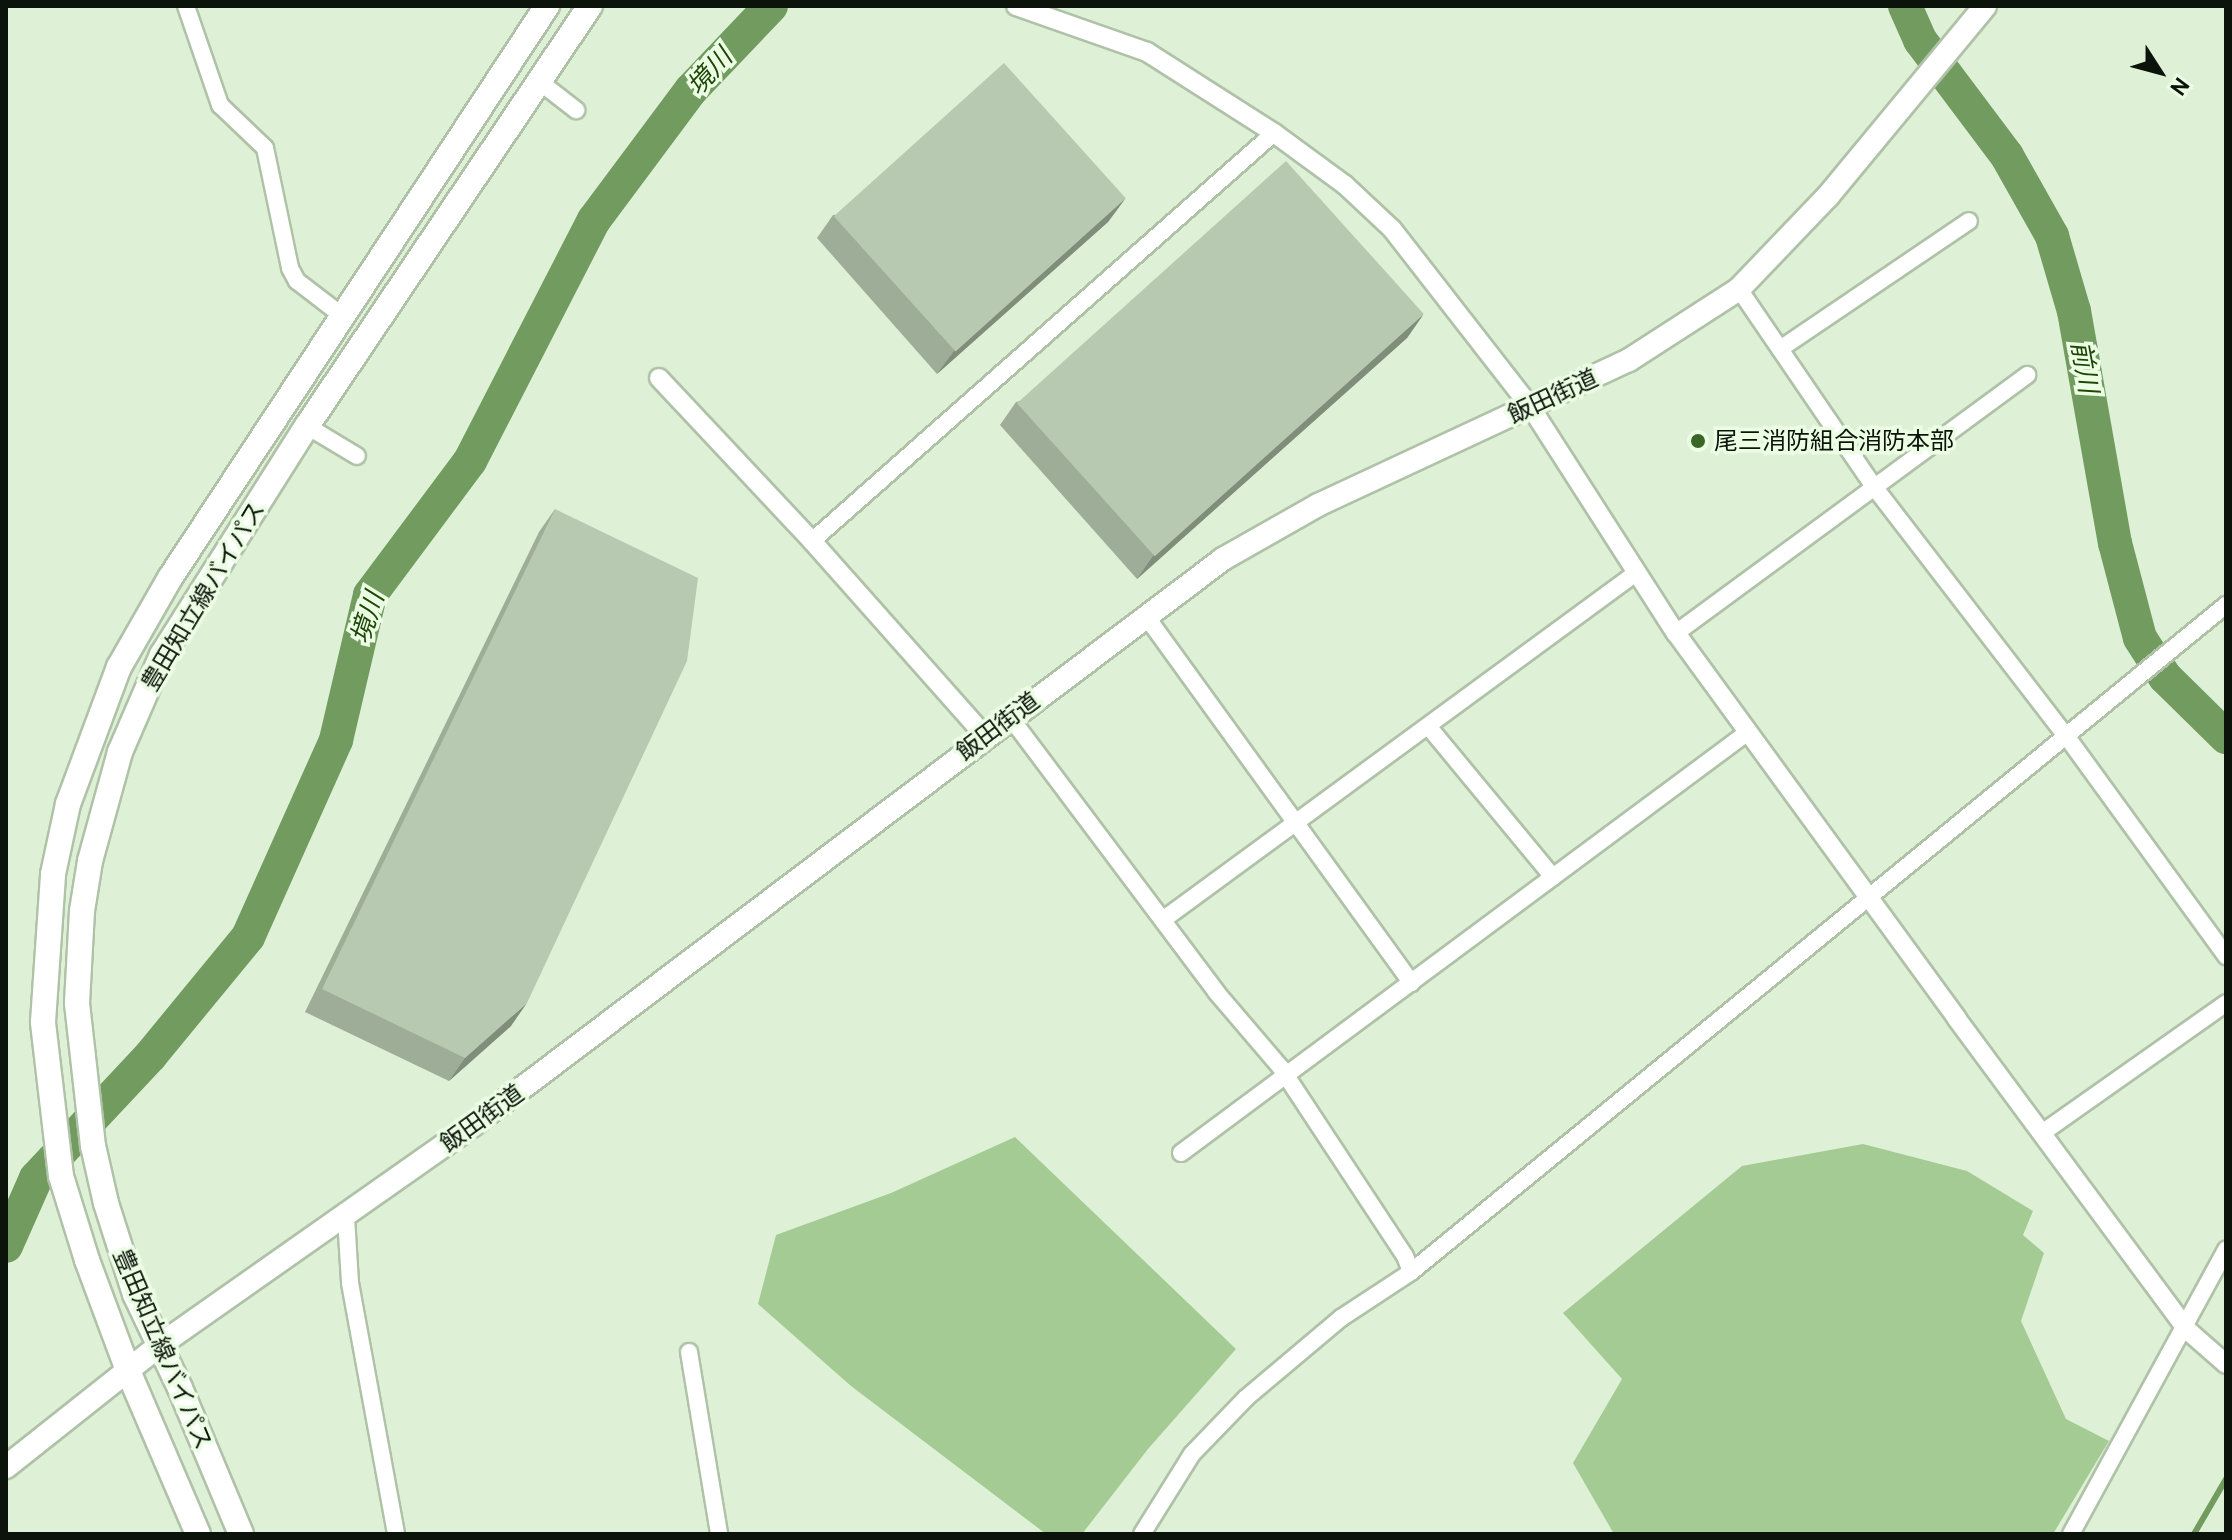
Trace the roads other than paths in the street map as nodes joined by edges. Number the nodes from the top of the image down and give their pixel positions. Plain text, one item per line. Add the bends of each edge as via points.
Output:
1 (186, 6) edge
2 (547, 6) edge
3 (590, 6) edge
4 (1016, 6) edge
5 (1985, 6) edge
6 (540, 82) junction
7 (576, 110) dead end
8 (1274, 133) junction
9 (1969, 221) dead end
10 (1739, 289) junction
11 (340, 314) junction
12 (1780, 349) junction
13 (2027, 375) dead end
14 (659, 378) dead end
15 (1530, 406) junction
16 (307, 426) junction
17 (357, 456) dead end
18 (1875, 488) junction
19 (812, 541) junction
20 (1636, 573) junction
21 (2226, 605) edge
22 (1146, 616) junction
23 (1676, 633) junction
24 (1010, 717) junction
25 (1428, 726) junction
26 (1748, 732) junction
27 (985, 736) junction
28 (2067, 737) junction
29 (1296, 821) junction
30 (1553, 877) junction
31 (1867, 896) junction
32 (1164, 919) junction
33 (2226, 956) edge
34 (1412, 983) junction
35 (2226, 1003) edge
36 (1286, 1078) junction
37 (2042, 1133) junction
38 (1181, 1153) dead end
39 (346, 1217) junction
40 (2226, 1250) edge
41 (1411, 1272) junction
42 (2186, 1329) junction
43 (160, 1345) junction
44 (689, 1352) dead end
45 (2226, 1364) edge
46 (129, 1373) junction
47 (6, 1467) edge
48 (198, 1534) edge
49 (241, 1534) edge
50 (396, 1534) edge
51 (719, 1534) edge
52 (1142, 1534) edge
53 (2071, 1534) edge

1 - 11 street via 220,105 265,148 290,268 297,281
2 - 11 main road, 豊田知立線バイパス
3 - 6 main road, 豊田知立線バイパス
4 - 8 street via 1147,52
5 - 10 main road, 飯田街道 via 1828,196
6 - 7 street
6 - 16 main road, 豊田知立線バイパス
8 - 15 street via 1345,185 1392,229
8 - 19 street
9 - 12 street
10 - 12 street
10 - 15 main road, 飯田街道 via 1629,360
11 - 46 main road, 豊田知立線バイパス via 162,590 119,667 68,804 53,874 43,1022 61,1176
12 - 18 street
13 - 18 street
14 - 19 street
15 - 20 street
15 - 22 main road, 飯田街道 via 1311,509 1223,559
16 - 17 street
16 - 43 main road, 豊田知立線バイパス via 162,655 120,752 82,911 77,1003 93,1146 135,1294
18 - 23 street
18 - 28 street
19 - 27 street
20 - 23 street
20 - 25 street
21 - 28 street
22 - 24 main road, 飯田街道
22 - 29 street
23 - 26 street
24 - 27 main road, 飯田街道
24 - 32 street
25 - 29 street
25 - 30 street
26 - 30 street
26 - 31 street
27 - 39 main road, 飯田街道
28 - 31 street
28 - 33 street
29 - 32 street
29 - 34 street
30 - 34 street
31 - 37 street
31 - 41 street
32 - 36 street
34 - 36 street
35 - 37 street
36 - 38 street
36 - 41 street
37 - 42 street
39 - 43 main road, 飯田街道
39 - 50 street via 350,1283
40 - 42 street
41 - 52 street via 1341,1318 1246,1398 1192,1454
42 - 45 street
42 - 53 street
43 - 46 main road, 飯田街道
43 - 49 main road, 豊田知立線バイパス
44 - 51 street
46 - 47 main road, 飯田街道
46 - 48 main road, 豊田知立線バイパス

